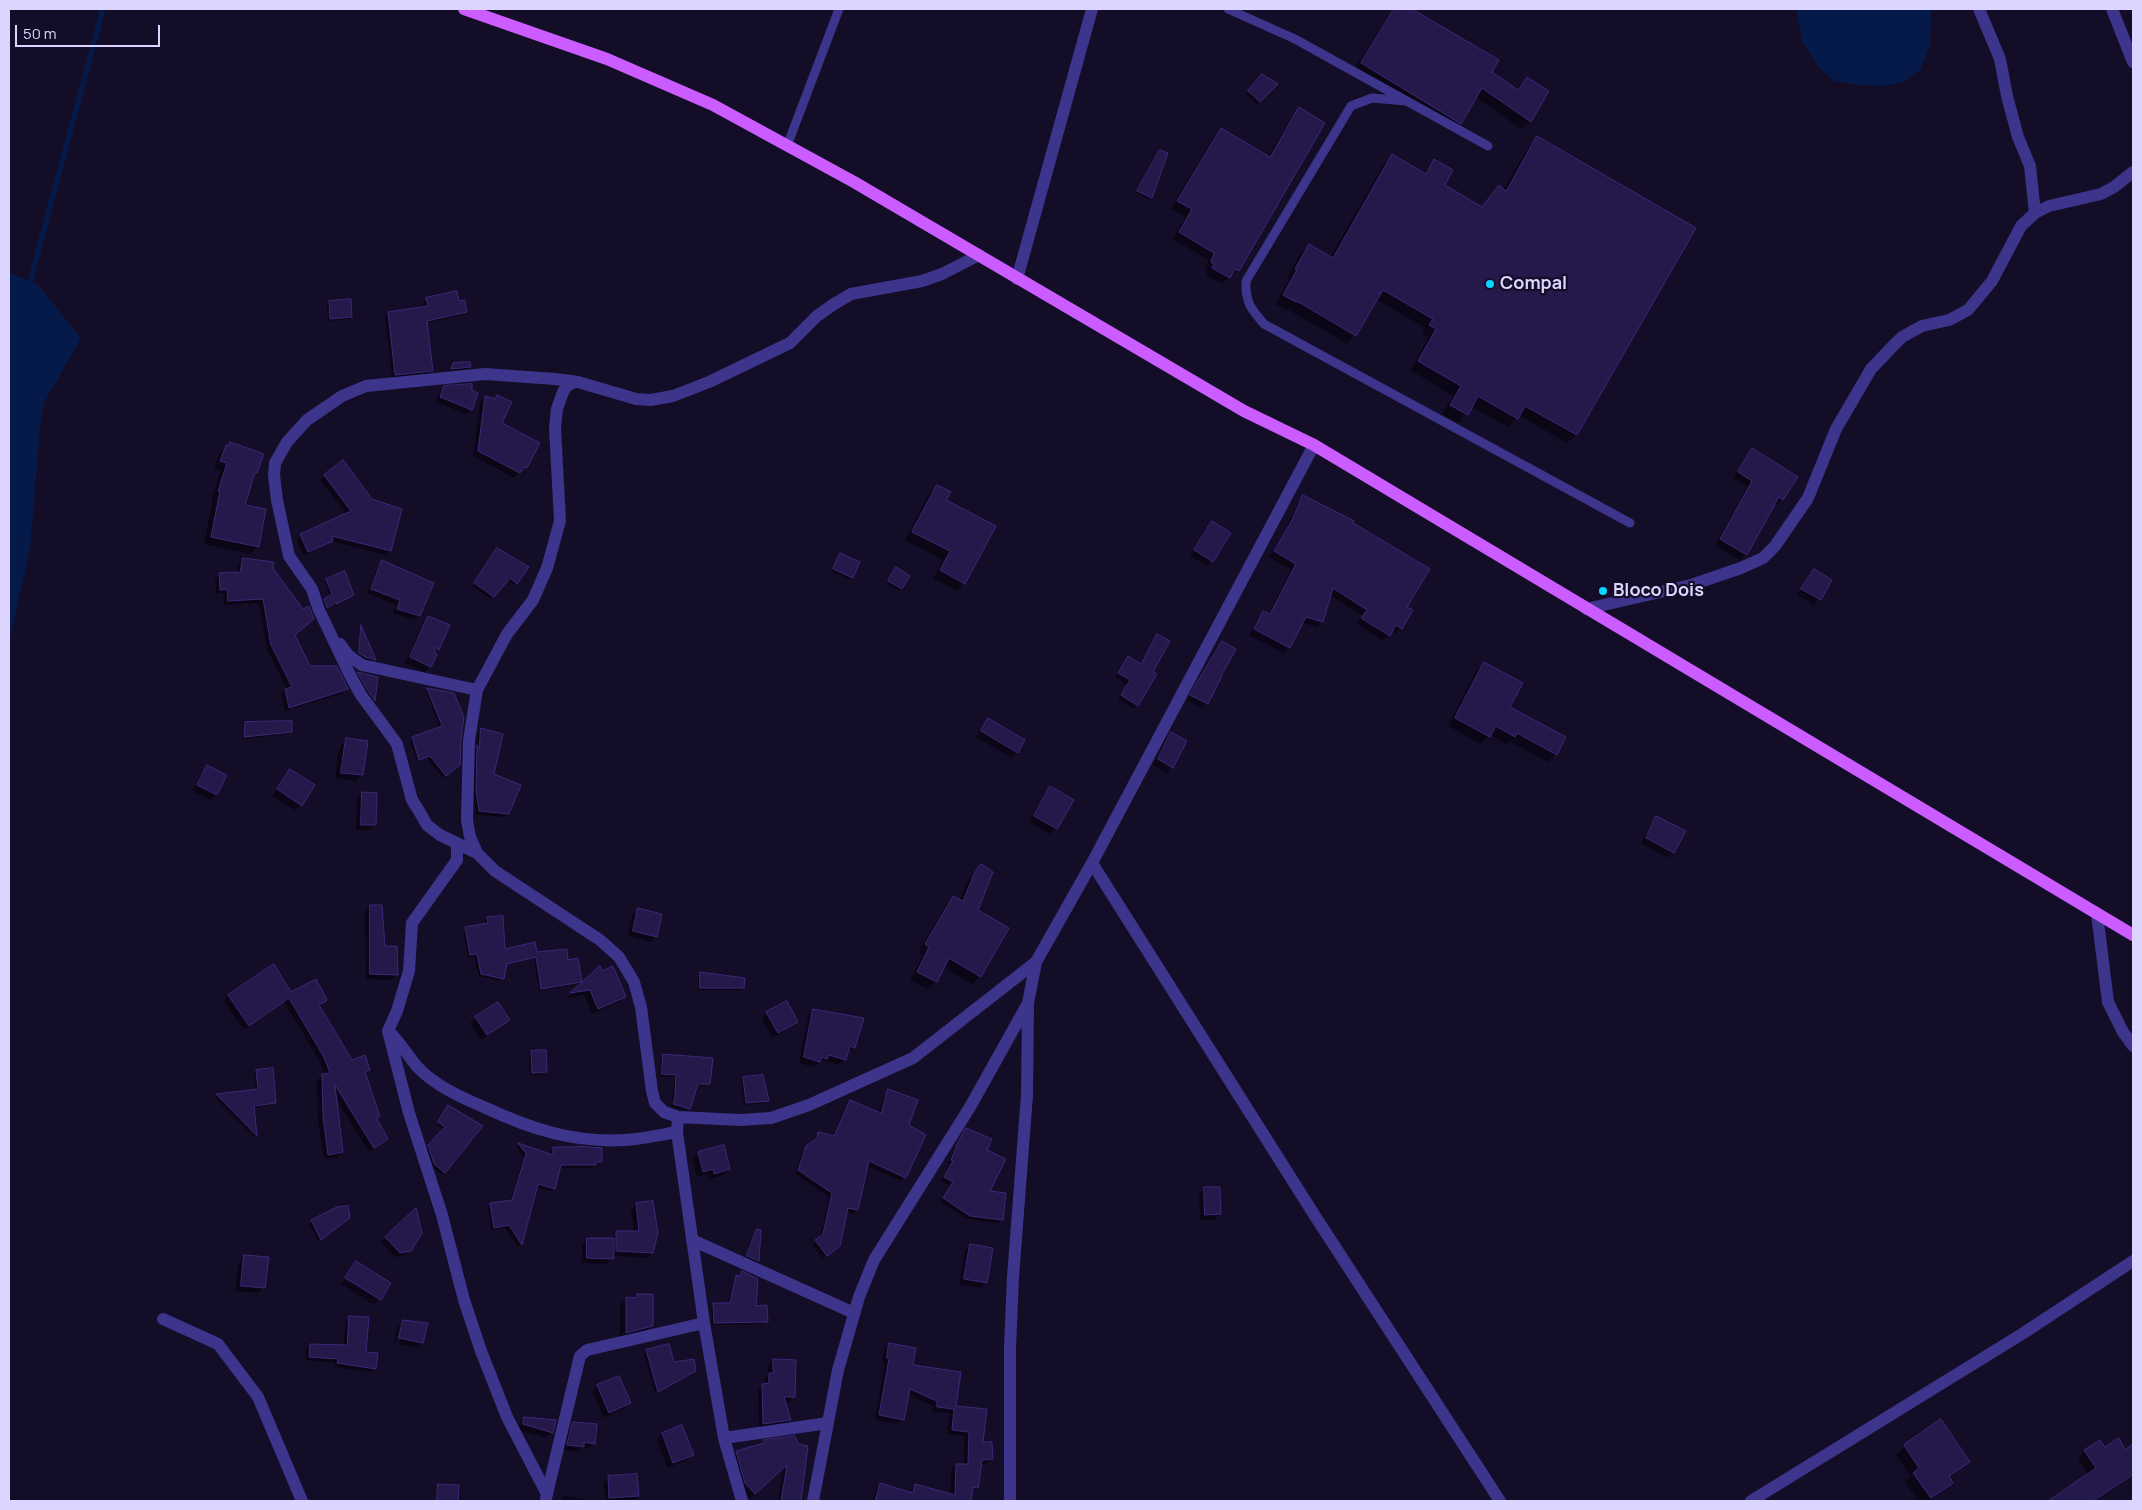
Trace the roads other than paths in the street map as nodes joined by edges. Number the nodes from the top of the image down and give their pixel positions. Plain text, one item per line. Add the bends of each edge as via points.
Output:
1 (464, 9) edge
2 (839, 9) edge
3 (1092, 9) edge
4 (1228, 9) edge
5 (1979, 9) edge
6 (2112, 9) edge
7 (2133, 62) edge
8 (1406, 101) junction
9 (787, 146) junction
10 (1488, 146) dead end
11 (2133, 172) edge
12 (2035, 213) junction
13 (979, 255) junction
14 (1018, 279) junction
15 (572, 383) junction
16 (1314, 445) junction
17 (1630, 523) dead end
18 (1586, 609) junction
19 (329, 630) junction
20 (477, 690) junction
21 (457, 843) junction
22 (477, 853) junction
23 (1092, 863) junction
24 (2097, 914) junction
25 (2133, 935) edge
26 (1036, 962) junction
27 (1028, 1003) junction
28 (388, 1031) junction
29 (2133, 1046) edge
30 (678, 1117) junction
31 (677, 1132) junction
32 (692, 1240) junction
33 (2133, 1261) edge
34 (854, 1313) junction
35 (163, 1319) dead end
36 (704, 1323) junction
37 (828, 1423) junction
38 (724, 1438) junction
39 (546, 1498) edge
40 (302, 1501) edge
41 (742, 1501) edge
42 (813, 1501) edge
43 (1010, 1501) edge
44 (1500, 1501) edge
45 (1751, 1501) edge

1 - 9 main road via 607,59 713,105
2 - 9 lane
3 - 14 street
4 - 8 lane via 1295,39
5 - 12 street via 2000,59 2018,136 2030,166
6 - 7 street
8 - 10 lane
8 - 17 lane via 1372,98 1351,106 1246,280 1246,296 1252,310 1264,324
9 - 13 main road
11 - 12 street via 2101,194 2049,206
12 - 18 street via 2021,226 1992,281 1968,310 1949,320 1922,326 1902,337 1871,369 1836,429 1808,498 1763,558 1691,584
13 - 14 main road
13 - 15 street via 922,281 851,294 817,316 790,343 673,396 636,399
14 - 16 main road via 1244,411
15 - 19 street via 485,374 366,386 342,396 307,420 287,442 276,463 274,475 289,556 312,589
15 - 20 street via 563,392 557,409 555,428 560,521 547,568 533,600 507,634
16 - 18 main road
16 - 23 street
18 - 24 main road
19 - 20 street via 350,656 362,665
19 - 21 street via 361,695 397,744 418,811 427,825
20 - 22 street via 469,740 467,820
21 - 22 street
21 - 28 street via 457,860 412,923 409,971
22 - 30 street via 496,871 600,940 619,957 634,982 641,1007 655,1103 664,1112
23 - 26 street
23 - 44 street
24 - 25 main road
24 - 29 street via 2108,1002
26 - 27 street
26 - 30 street via 913,1058 809,1105 771,1118
27 - 34 street via 970,1107 874,1260
27 - 43 street via 1027,1095 1010,1348
28 - 31 street via 425,1075 458,1096 534,1129 569,1137 609,1140
28 - 39 street via 464,1300 507,1417
30 - 31 street
31 - 32 street
32 - 34 street
32 - 36 street
33 - 45 street via 2022,1334
34 - 37 street
35 - 40 street via 218,1344 258,1397
36 - 38 street
36 - 39 street via 583,1352
37 - 38 street
37 - 42 street
38 - 41 street

